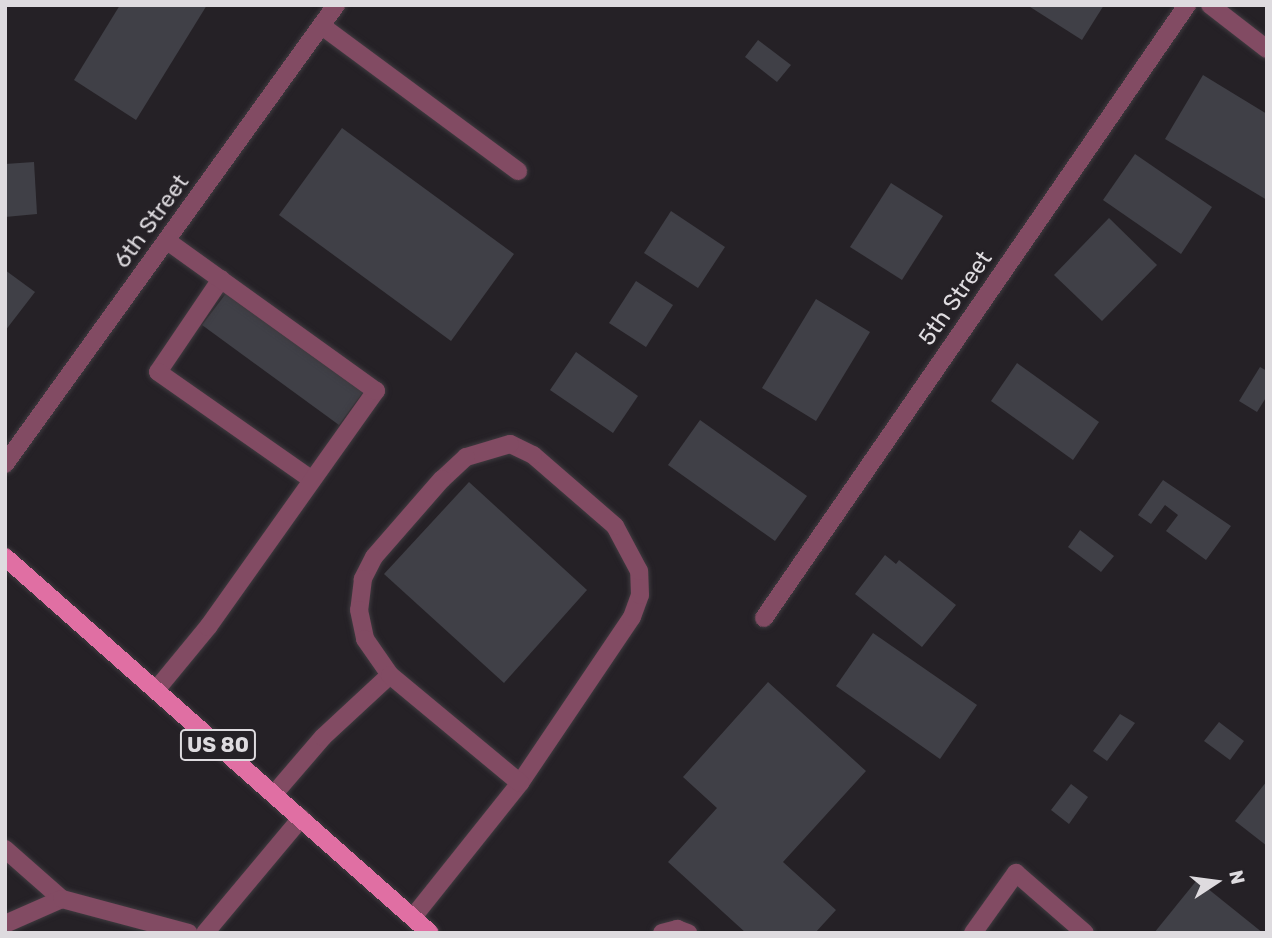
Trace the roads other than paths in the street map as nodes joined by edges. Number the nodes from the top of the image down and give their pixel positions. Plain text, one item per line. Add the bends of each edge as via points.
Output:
1 (336, 5) edge
2 (1187, 5) edge
3 (1210, 5) edge
4 (322, 26) junction
5 (1267, 49) edge
6 (518, 171) dead end
7 (167, 241) junction
8 (221, 279) junction
9 (5, 464) edge
10 (312, 480) junction
11 (5, 557) edge
12 (764, 618) dead end
13 (390, 675) junction
14 (156, 690) junction
15 (520, 783) junction
16 (274, 794) junction
17 (301, 818) junction
18 (5, 849) edge
19 (62, 899) junction
20 (413, 917) junction
21 (5, 924) edge
22 (189, 933) edge
23 (205, 933) edge
24 (430, 933) edge
25 (662, 933) edge
26 (688, 933) edge
27 (973, 933) edge
28 (1085, 933) edge

1 - 4 street, 6th Street
2 - 12 street, 5th Street
3 - 5 street
4 - 6 street
4 - 7 street, 6th Street
7 - 8 street
7 - 9 street, 6th Street
8 - 10 street via 158,372
8 - 10 street via 376,391
10 - 14 street via 208,627
11 - 14 main road, US 80
13 - 15 street
13 - 15 street via 365,639 359,610 363,579 374,557 466,457 510,444 533,455 615,526 639,571 640,595 632,617
13 - 16 street via 323,737
14 - 16 main road, US 80
15 - 20 street
16 - 17 main road, US 80
17 - 20 main road, US 80
17 - 23 street
18 - 19 street
19 - 21 street
19 - 22 street
20 - 24 main road, US 80
25 - 26 street via 677,929
27 - 28 street via 1016,873

